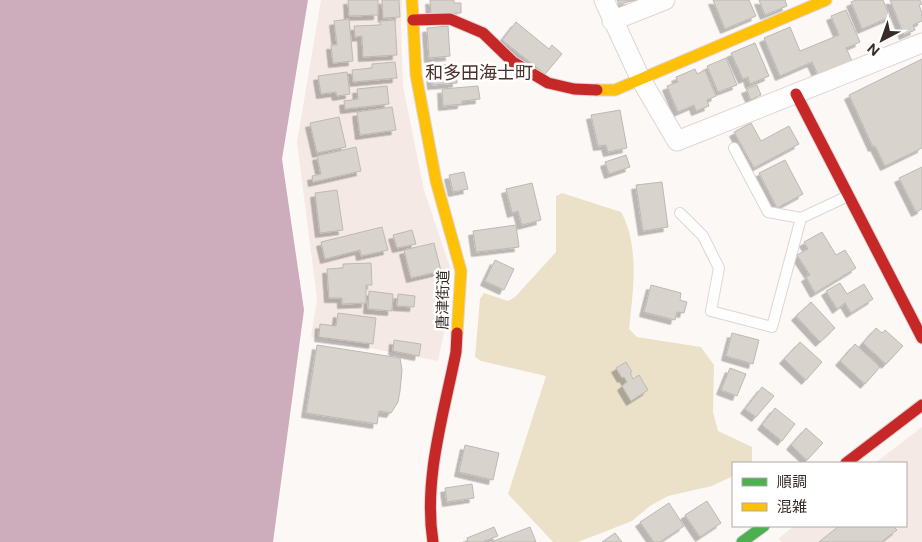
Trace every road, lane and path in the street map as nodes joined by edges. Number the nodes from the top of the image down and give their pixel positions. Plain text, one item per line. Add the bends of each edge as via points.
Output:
1 (412, 0) edge
2 (604, 0) edge
3 (665, 0) edge
4 (826, 0) edge
5 (413, 20) junction
6 (612, 21) junction
7 (922, 43) edge
8 (640, 78) junction
9 (796, 94) junction
10 (734, 148) dead end
11 (848, 196) junction
12 (680, 213) dead end
13 (800, 218) junction
14 (922, 338) edge
15 (922, 405) edge
16 (847, 462) edge
17 (761, 528) edge
18 (433, 542) edge
19 (743, 542) edge
20 (765, 542) edge

1 - 5 street, 唐津街道
2 - 6 street
3 - 6 street
4 - 8 street
5 - 8 street via 450,19 483,32 512,62 548,83 574,89 615,90
5 - 18 street, 唐津街道 via 416,76 432,162 461,271 456,352 430,482
6 - 8 street
7 - 9 street
8 - 9 street via 677,140
9 - 11 street
10 - 13 lane via 768,212
11 - 13 lane
11 - 14 street
12 - 13 lane via 703,236 719,268 711,310 772,327
15 - 16 street
17 - 19 street
17 - 20 lane

